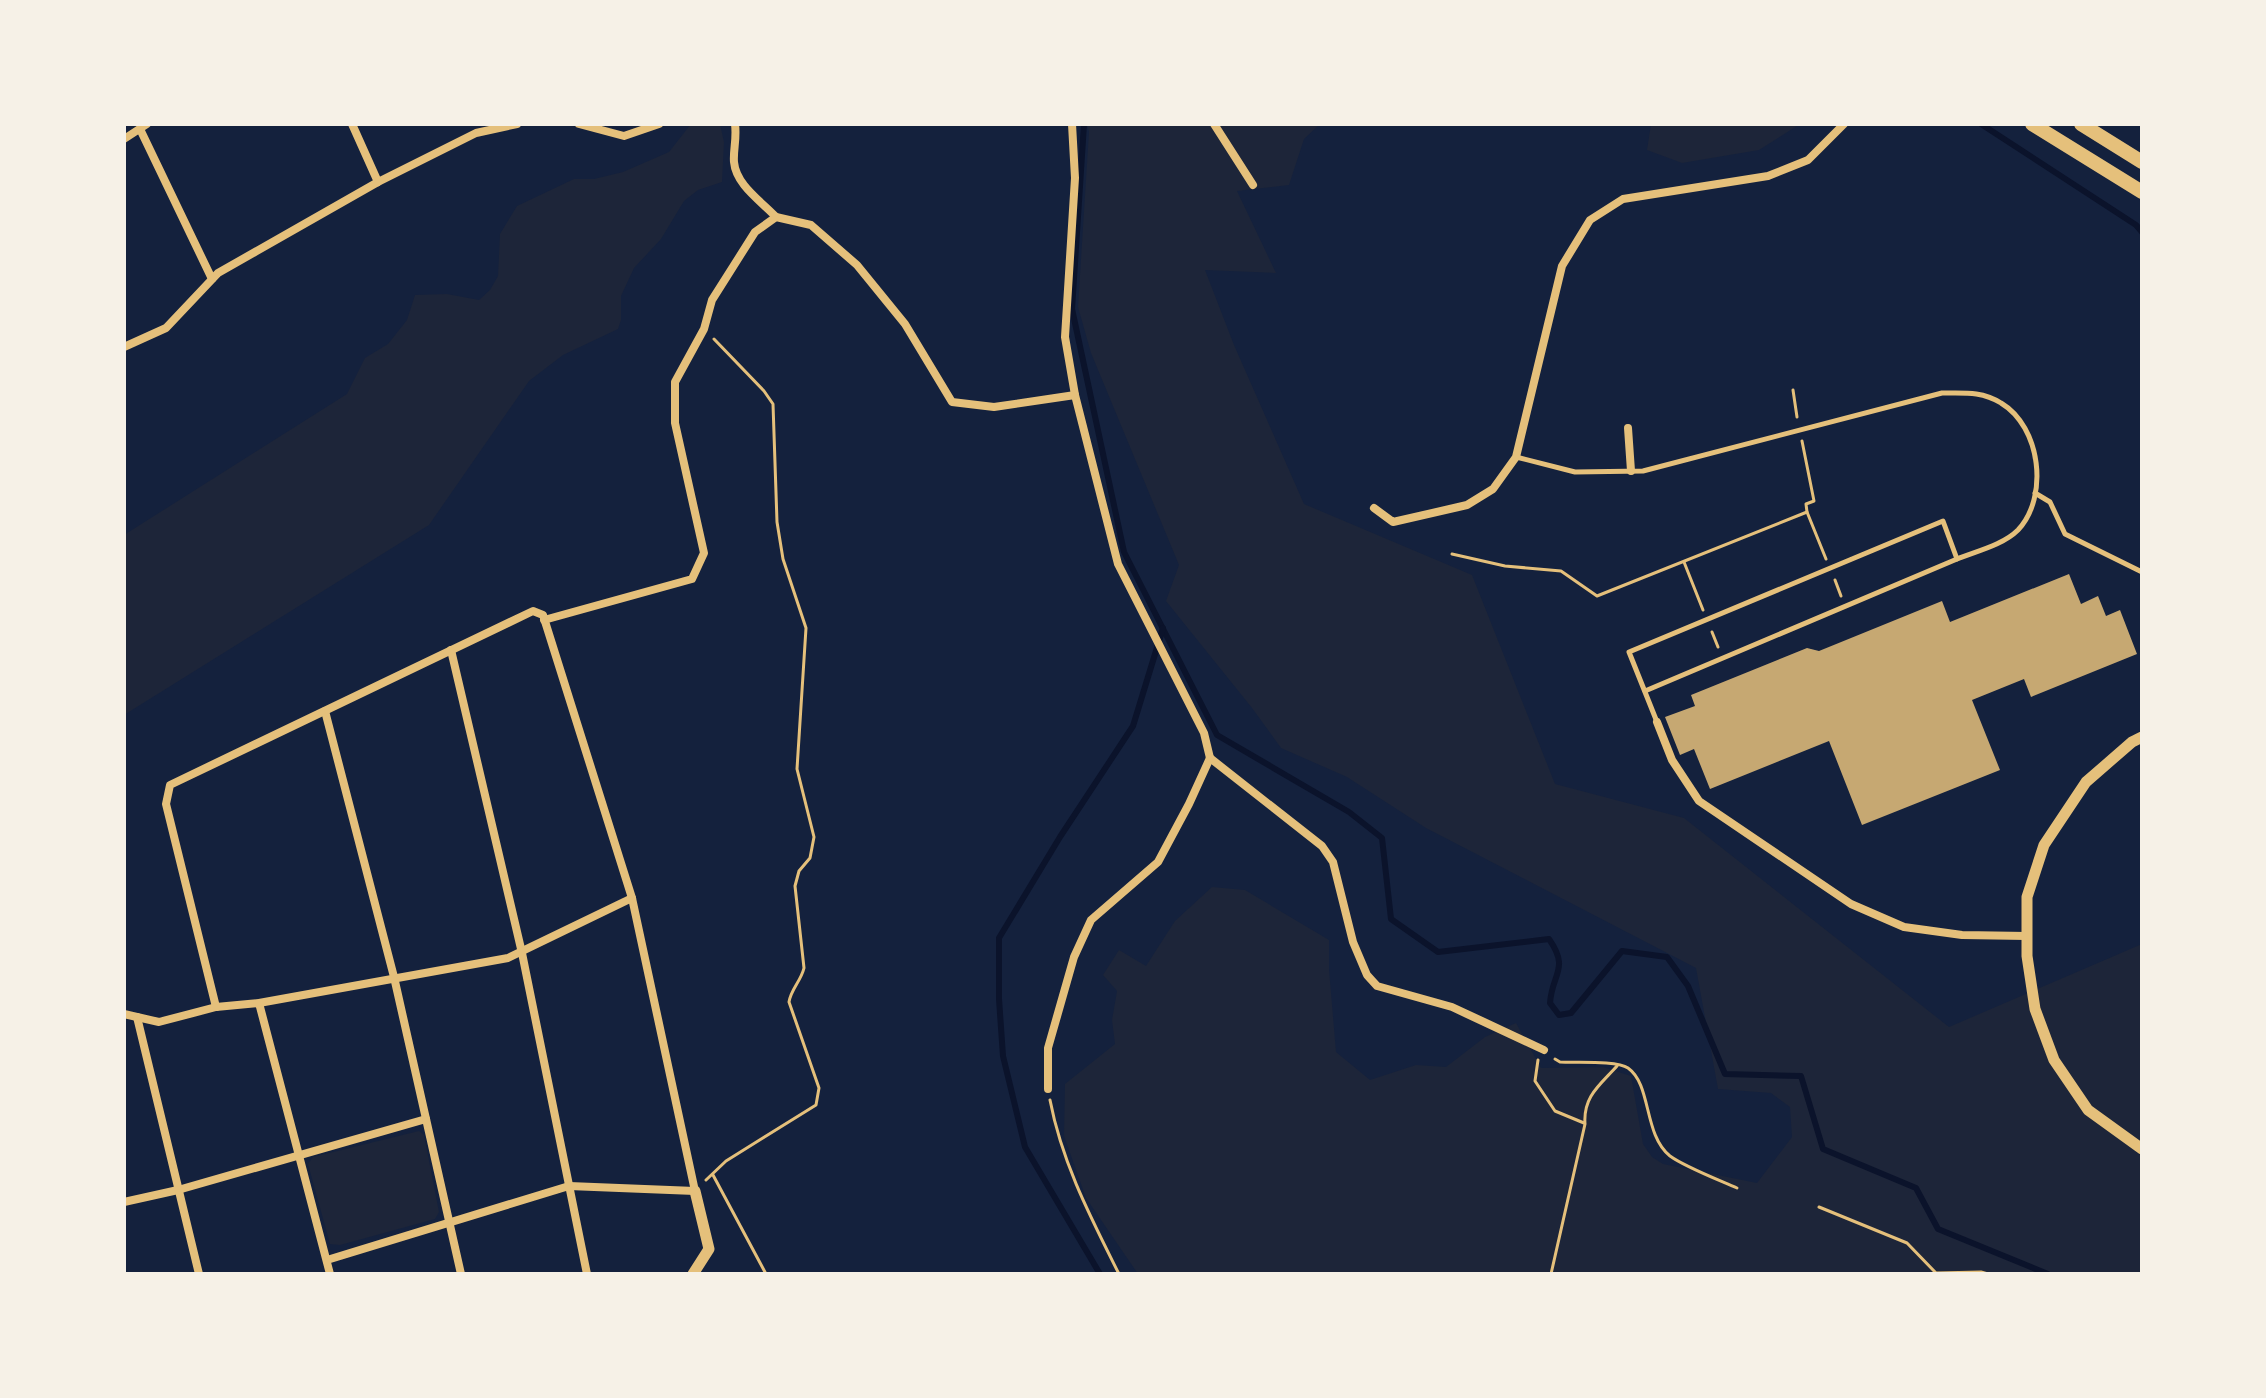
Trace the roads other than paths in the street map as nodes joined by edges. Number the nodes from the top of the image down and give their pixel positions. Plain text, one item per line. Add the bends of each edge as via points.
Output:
1 (352, 124) edge
2 (517, 124) edge
3 (659, 124) edge
4 (735, 124) edge
5 (1072, 124) edge
6 (1214, 124) edge
7 (1844, 124) edge
8 (2032, 124) edge
9 (2081, 124) edge
10 (585, 125) edge
11 (143, 126) edge
12 (124, 139) edge
13 (2142, 162) edge
14 (378, 182) junction
15 (1253, 185) dead end
16 (2142, 192) edge
17 (776, 217) junction
18 (212, 279) junction
19 (124, 347) edge
20 (1075, 395) junction
21 (1628, 428) dead end
22 (1516, 457) junction
23 (1631, 471) junction
24 (2035, 493) junction
25 (1374, 508) dead end
26 (1957, 559) junction
27 (2142, 572) edge
28 (544, 620) junction
29 (451, 650) junction
30 (1645, 691) junction
31 (325, 711) junction
32 (1657, 722) joint
33 (2142, 737) edge
34 (1210, 758) junction
35 (632, 898) junction
36 (2027, 936) junction
37 (522, 953) junction
38 (394, 977) junction
39 (259, 1003) junction
40 (216, 1007) junction
41 (124, 1014) edge
42 (137, 1017) junction
43 (1542, 1049) road end
44 (1048, 1089) road end
45 (426, 1119) junction
46 (2142, 1149) edge
47 (300, 1154) junction
48 (569, 1186) junction
49 (178, 1190) junction
50 (695, 1191) junction
51 (124, 1202) edge
52 (449, 1222) junction
53 (327, 1260) junction
54 (199, 1274) edge
55 (330, 1274) edge
56 (461, 1274) edge
57 (587, 1274) edge
58 (693, 1274) edge

1 - 14 street
2 - 14 street via 476,133
3 - 10 street via 624,136
4 - 17 street via 733,161 739,180
5 - 20 street via 1075,178 1065,337
6 - 15 street
7 - 22 street via 1808,160 1768,176 1623,199 1590,220 1562,266
8 - 16 main road
9 - 13 main road
11 - 12 street
11 - 18 street
14 - 18 street
17 - 20 street via 811,225 857,265 905,324 952,402 994,407
17 - 28 street via 755,232 712,300 704,329 675,382 675,423 704,553 692,579
18 - 19 street via 166,328
20 - 34 street via 1118,564 1204,733
21 - 23 street
22 - 23 lane via 1575,472
22 - 25 street via 1493,489 1467,505 1393,522
23 - 24 lane via 1942,393 1976,392 2003,404 2019,420 2033,447
24 - 26 lane via 2032,509 2008,539
24 - 27 lane via 2050,502 2065,534
26 - 30 lane
26 - 30 lane via 1943,521 1629,652
28 - 29 street via 533,611
28 - 35 street
29 - 31 street
29 - 37 street
30 - 32 lane
31 - 38 street
31 - 40 street via 170,785 167,792
32 - 36 street via 1672,760 1699,801 1851,904 1904,927
33 - 36 street via 2086,782 2044,845 2027,897
34 - 43 street via 1322,846 1333,862 1358,953 1377,986 1452,1007
34 - 44 street via 1158,862 1091,920 1074,957 1048,1048
35 - 37 street
35 - 50 street
36 - 46 street via 2035,1009 2054,1060 2088,1110
37 - 38 street
37 - 48 street
38 - 39 street
38 - 45 street
39 - 40 street
39 - 47 street
40 - 42 street via 159,1022
41 - 42 street
42 - 49 street
45 - 47 street
45 - 52 street
47 - 49 street
47 - 53 street
48 - 50 street
48 - 52 street
48 - 57 street
49 - 51 street
49 - 54 street
50 - 58 street via 709,1249
52 - 53 street
52 - 56 street
53 - 55 street

